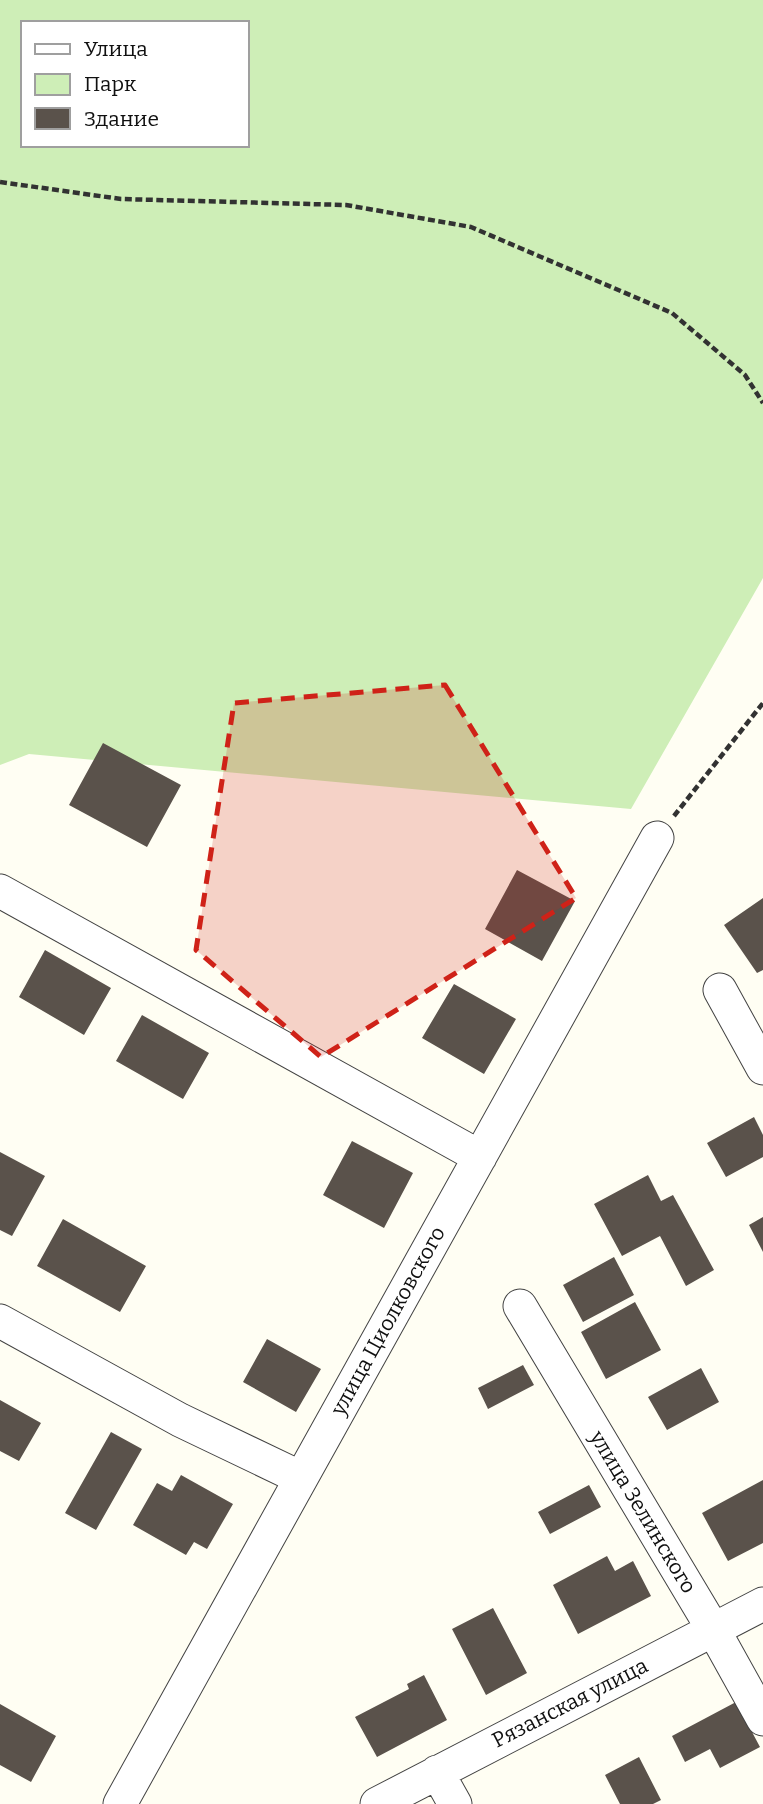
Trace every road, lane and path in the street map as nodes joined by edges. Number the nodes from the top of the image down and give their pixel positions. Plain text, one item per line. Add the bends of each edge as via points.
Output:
1 (0, 182) edge
2 (763, 403) edge
3 (763, 703) edge
4 (657, 838) joint
5 (0, 891) edge
6 (720, 990) dead end
7 (763, 1068) edge
8 (480, 1157) junction
9 (520, 1306) dead end
10 (0, 1321) edge
11 (301, 1478) junction
12 (763, 1604) edge
13 (713, 1629) junction
14 (763, 1718) edge
15 (437, 1772) junction
16 (120, 1804) edge
17 (377, 1804) edge
18 (454, 1804) edge

1 - 2 path via 121,199 346,205 471,227 672,313 745,374
3 - 4 path
4 - 8 street, улица Циолковского
5 - 8 street
6 - 7 street
8 - 11 street, улица Циолковского
9 - 13 street, улица Зелинского
10 - 11 street via 180,1420
11 - 16 street, улица Циолковского
12 - 13 street, Рязанская улица
13 - 14 street, улица Зелинского
13 - 15 street, Рязанская улица
15 - 17 street, Рязанская улица
15 - 18 street

